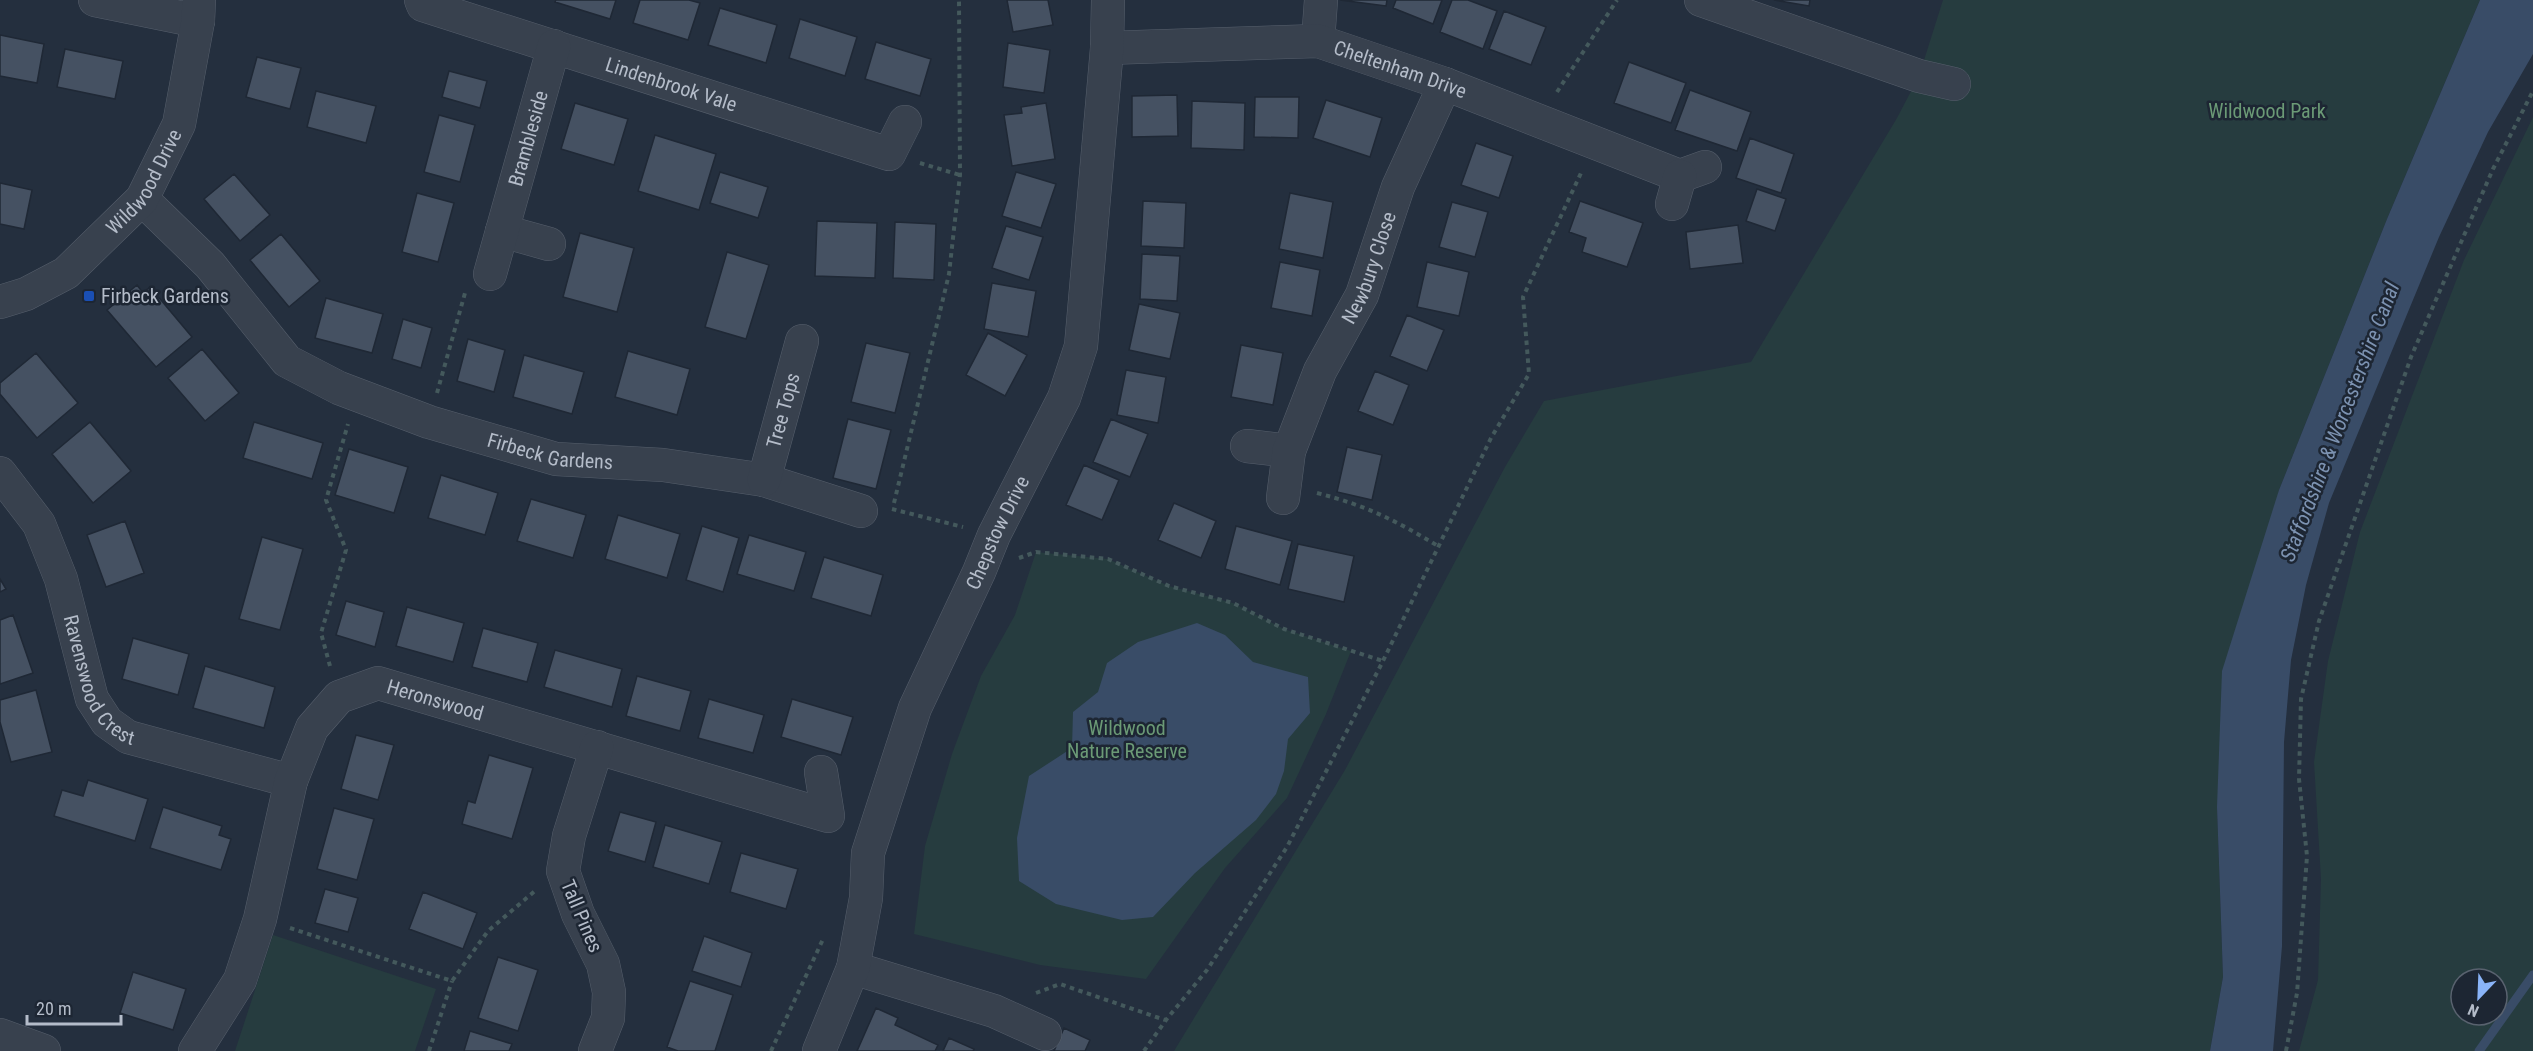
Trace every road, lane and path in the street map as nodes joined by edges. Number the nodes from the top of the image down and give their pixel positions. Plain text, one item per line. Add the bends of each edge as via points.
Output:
1 (95, 0) edge
2 (421, 0) edge
3 (958, 0) edge
4 (1108, 0) edge
5 (1321, 0) edge
6 (1617, 0) edge
7 (1701, 0) edge
8 (199, 10) edge
9 (1318, 41) junction
10 (554, 46) junction
11 (1107, 48) junction
12 (1445, 84) junction
13 (1954, 84) dead end
14 (2533, 91) edge
15 (1539, 120) junction
16 (905, 122) dead end
17 (1595, 142) junction
18 (889, 154) junction
19 (960, 175) junction
20 (1686, 182) dead end
21 (142, 199) junction
22 (502, 231) junction
23 (549, 244) dead end
24 (490, 274) joint
25 (0, 302) edge
26 (802, 340) dead end
27 (356, 394) junction
28 (429, 422) junction
29 (1246, 446) dead end
30 (1289, 451) junction
31 (0, 473) edge
32 (764, 480) junction
33 (1283, 491) joint
34 (877, 510) junction
35 (994, 535) junction
36 (1438, 546) junction
37 (979, 572) junction
38 (1383, 661) junction
39 (339, 697) junction
40 (597, 747) junction
41 (821, 772) dead end
42 (291, 781) junction
43 (563, 871) junction
44 (260, 919) junction
45 (827, 926) dead end
46 (854, 968) junction
47 (452, 981) junction
48 (994, 1011) junction
49 (1166, 1020) junction
50 (1045, 1034) dead end
51 (0, 1035) edge
52 (44, 1051) edge
53 (195, 1051) edge
54 (429, 1051) edge
55 (595, 1051) edge
56 (771, 1051) edge
57 (819, 1051) edge
58 (1144, 1051) edge
59 (2286, 1051) edge

1 - 8 street
2 - 10 street, Lindenbrook Vale via 423,5
3 - 19 path
4 - 11 street, Chepstow Drive
5 - 9 street
6 - 15 path
7 - 13 street via 1919,76
8 - 21 street, Wildwood Drive via 179,124
9 - 11 street, Cheltenham Drive
9 - 12 street, Cheltenham Drive
10 - 18 street, Lindenbrook Vale
10 - 22 street, Brambleside
11 - 35 street, Chepstow Drive via 1082,346 1064,398
12 - 15 street, Cheltenham Drive
12 - 30 street, Newbury Close via 1398,187 1362,296 1320,371
14 - 59 path via 2493,169 2411,357 2319,621 2301,699 2299,778 2307,856 2297,993
15 - 17 street, Cheltenham Drive
16 - 18 street
17 - 20 street, Cheltenham Drive
17 - 36 path via 1523,297 1529,374 1491,438
18 - 19 path
19 - 34 path via 949,274
21 - 25 street, Wildwood Drive via 66,273 26,294
21 - 27 street, Firbeck Gardens via 210,265 287,361
22 - 23 street
22 - 24 street, Brambleside
24 - 28 path via 472,269
26 - 32 street, Tree Tops
27 - 28 street, Firbeck Gardens
27 - 39 path via 326,500 346,550 321,633
28 - 32 street, Firbeck Gardens via 556,459 663,465
29 - 30 street
30 - 33 street, Newbury Close
31 - 42 street, Ravenswood Crest via 39,524 61,579 92,699 107,722 128,736
32 - 34 street, Firbeck Gardens
33 - 36 path via 1350,502 1391,518
34 - 35 path
35 - 37 street, Chepstow Drive
36 - 38 path
37 - 38 path via 1036,552 1108,559 1169,586 1233,603 1284,629
37 - 46 street, Chepstow Drive via 915,708 889,783 868,853 866,898
38 - 49 path via 1287,847 1207,970
39 - 40 street, Heronswood via 378,683
39 - 42 street, Heronswood via 312,728
40 - 41 street, Heronswood via 828,816
40 - 43 street, Tall Pines via 568,836
42 - 44 street, Heronswood
43 - 47 path via 488,931
43 - 55 street, Tall Pines via 578,914 603,964 609,992 608,1018
44 - 47 path
44 - 53 street, Heronswood via 240,980
45 - 56 path
46 - 48 street
46 - 57 street, Chepstow Drive
47 - 54 path
48 - 49 path via 1060,984
48 - 50 street
49 - 58 path
51 - 52 street

